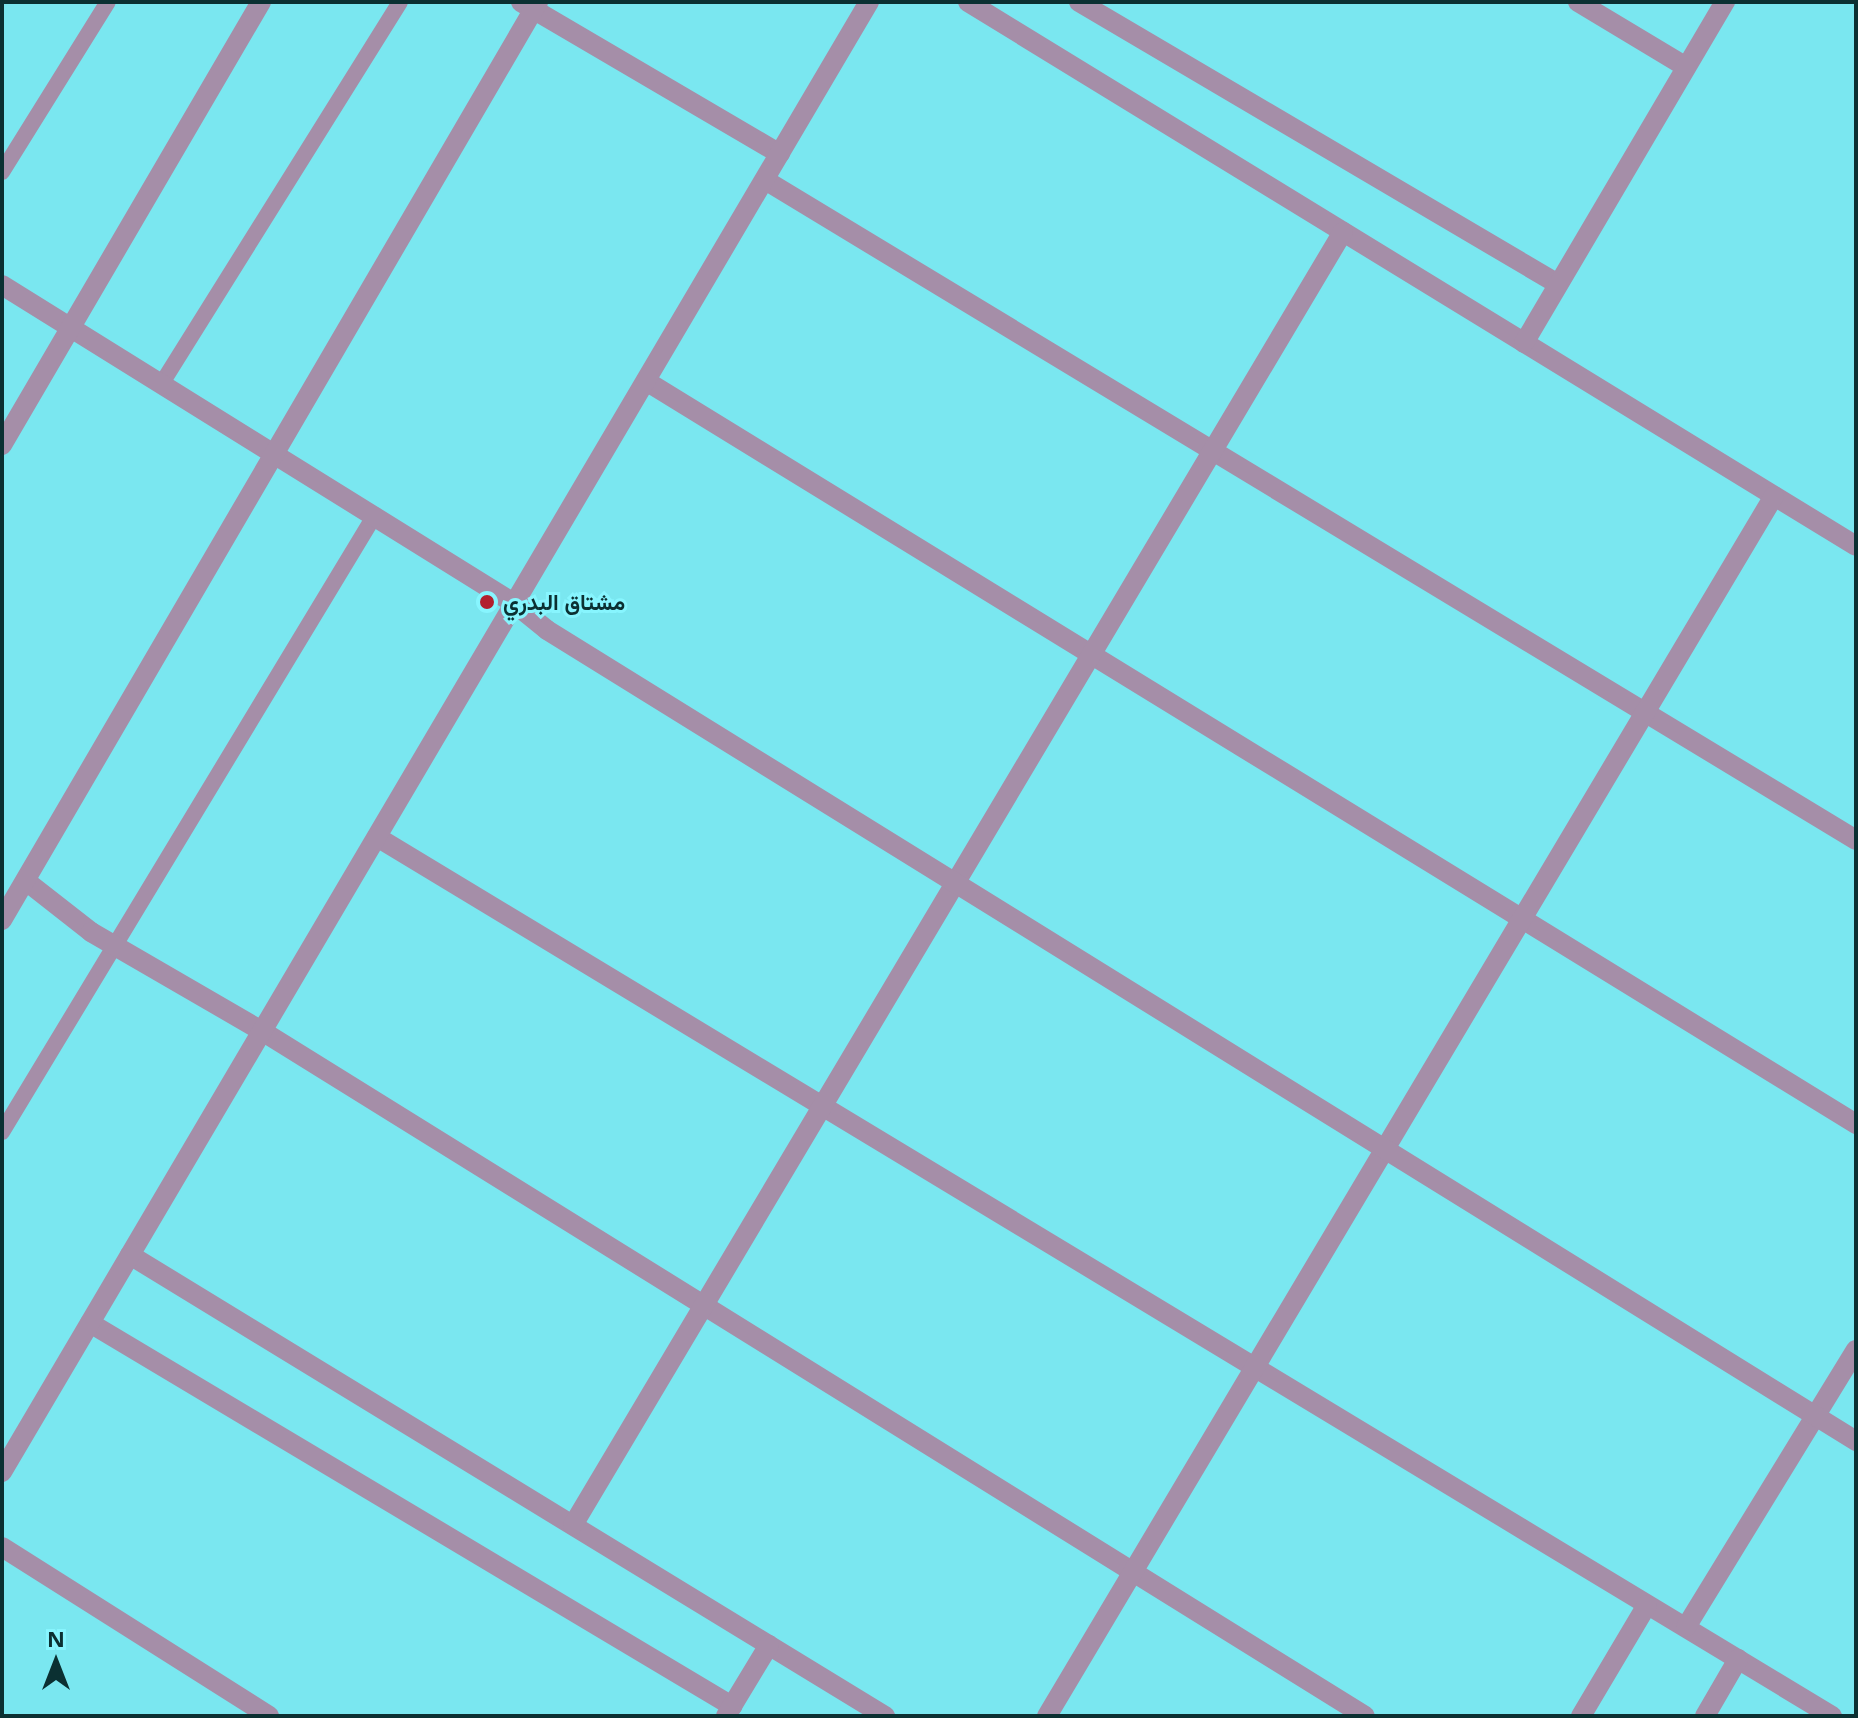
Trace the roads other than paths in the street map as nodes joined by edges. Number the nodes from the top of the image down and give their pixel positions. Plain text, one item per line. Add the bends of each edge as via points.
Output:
1 (108, 2) edge
2 (261, 2) edge
3 (400, 2) edge
4 (869, 2) edge
5 (968, 2) edge
6 (1079, 2) edge
7 (1578, 2) edge
8 (1725, 2) edge
9 (531, 5) edge
10 (1686, 67) junction
11 (780, 154) junction
12 (2, 172) edge
13 (765, 180) junction
14 (1343, 232) junction
15 (1558, 284) junction
16 (2, 285) edge
17 (70, 328) junction
18 (1524, 343) junction
19 (646, 381) junction
20 (162, 383) junction
21 (2, 445) edge
22 (1212, 451) junction
23 (275, 453) junction
24 (1774, 496) junction
25 (375, 515) junction
26 (1856, 546) edge
27 (515, 604) junction
28 (1091, 654) junction
29 (1646, 712) junction
30 (377, 837) junction
31 (1856, 840) edge
32 (26, 881) junction
33 (955, 883) junction
34 (1522, 918) junction
35 (2, 920) edge
36 (115, 945) junction
37 (262, 1031) junction
38 (823, 1106) junction
39 (1856, 1124) edge
40 (2, 1132) edge
41 (1385, 1150) junction
42 (130, 1255) junction
43 (704, 1307) junction
44 (90, 1323) junction
45 (1856, 1350) edge
46 (1255, 1367) junction
47 (1815, 1416) junction
48 (1856, 1441) edge
49 (2, 1472) edge
50 (573, 1525) junction
51 (2, 1547) edge
52 (1132, 1574) junction
53 (1647, 1605) junction
54 (1686, 1627) junction
55 (769, 1645) junction
56 (1738, 1659) junction
57 (729, 1711) edge
58 (269, 1716) edge
59 (885, 1716) edge
60 (1047, 1716) edge
61 (1365, 1716) edge
62 (1581, 1716) edge
63 (1705, 1716) edge
64 (1832, 1716) edge

1 - 12 lane
2 - 17 street
3 - 20 lane
4 - 11 street
5 - 14 street
6 - 15 street
7 - 10 street
8 - 10 street
9 - 11 street
9 - 23 street
10 - 15 street
11 - 13 street
13 - 19 street
13 - 22 street
14 - 18 street
14 - 22 street
15 - 18 street
16 - 17 street
17 - 20 street
17 - 21 street
18 - 24 street
19 - 27 street
19 - 28 street
20 - 23 street
22 - 28 street
22 - 29 street
23 - 25 street
23 - 32 street
24 - 26 street
24 - 29 street
25 - 27 street
25 - 36 lane
27 - 30 street
27 - 33 street via 547,630
28 - 33 street
28 - 34 street
29 - 31 street
29 - 34 street
30 - 37 street
30 - 38 street
32 - 35 street
32 - 36 street
33 - 38 street
33 - 41 street
34 - 39 street
34 - 41 street
36 - 37 street
36 - 40 lane
37 - 42 street
37 - 43 street
38 - 43 street
38 - 46 street
41 - 46 street
41 - 47 street
42 - 44 street
42 - 50 street
43 - 50 street
43 - 52 street
44 - 49 street
44 - 57 street
45 - 47 street
46 - 52 street
46 - 53 street
47 - 48 street
47 - 54 street
50 - 55 street
51 - 58 street
52 - 60 street
52 - 61 street
53 - 54 street
53 - 62 street
54 - 56 street
55 - 57 street
55 - 59 street
56 - 63 street
56 - 64 street

